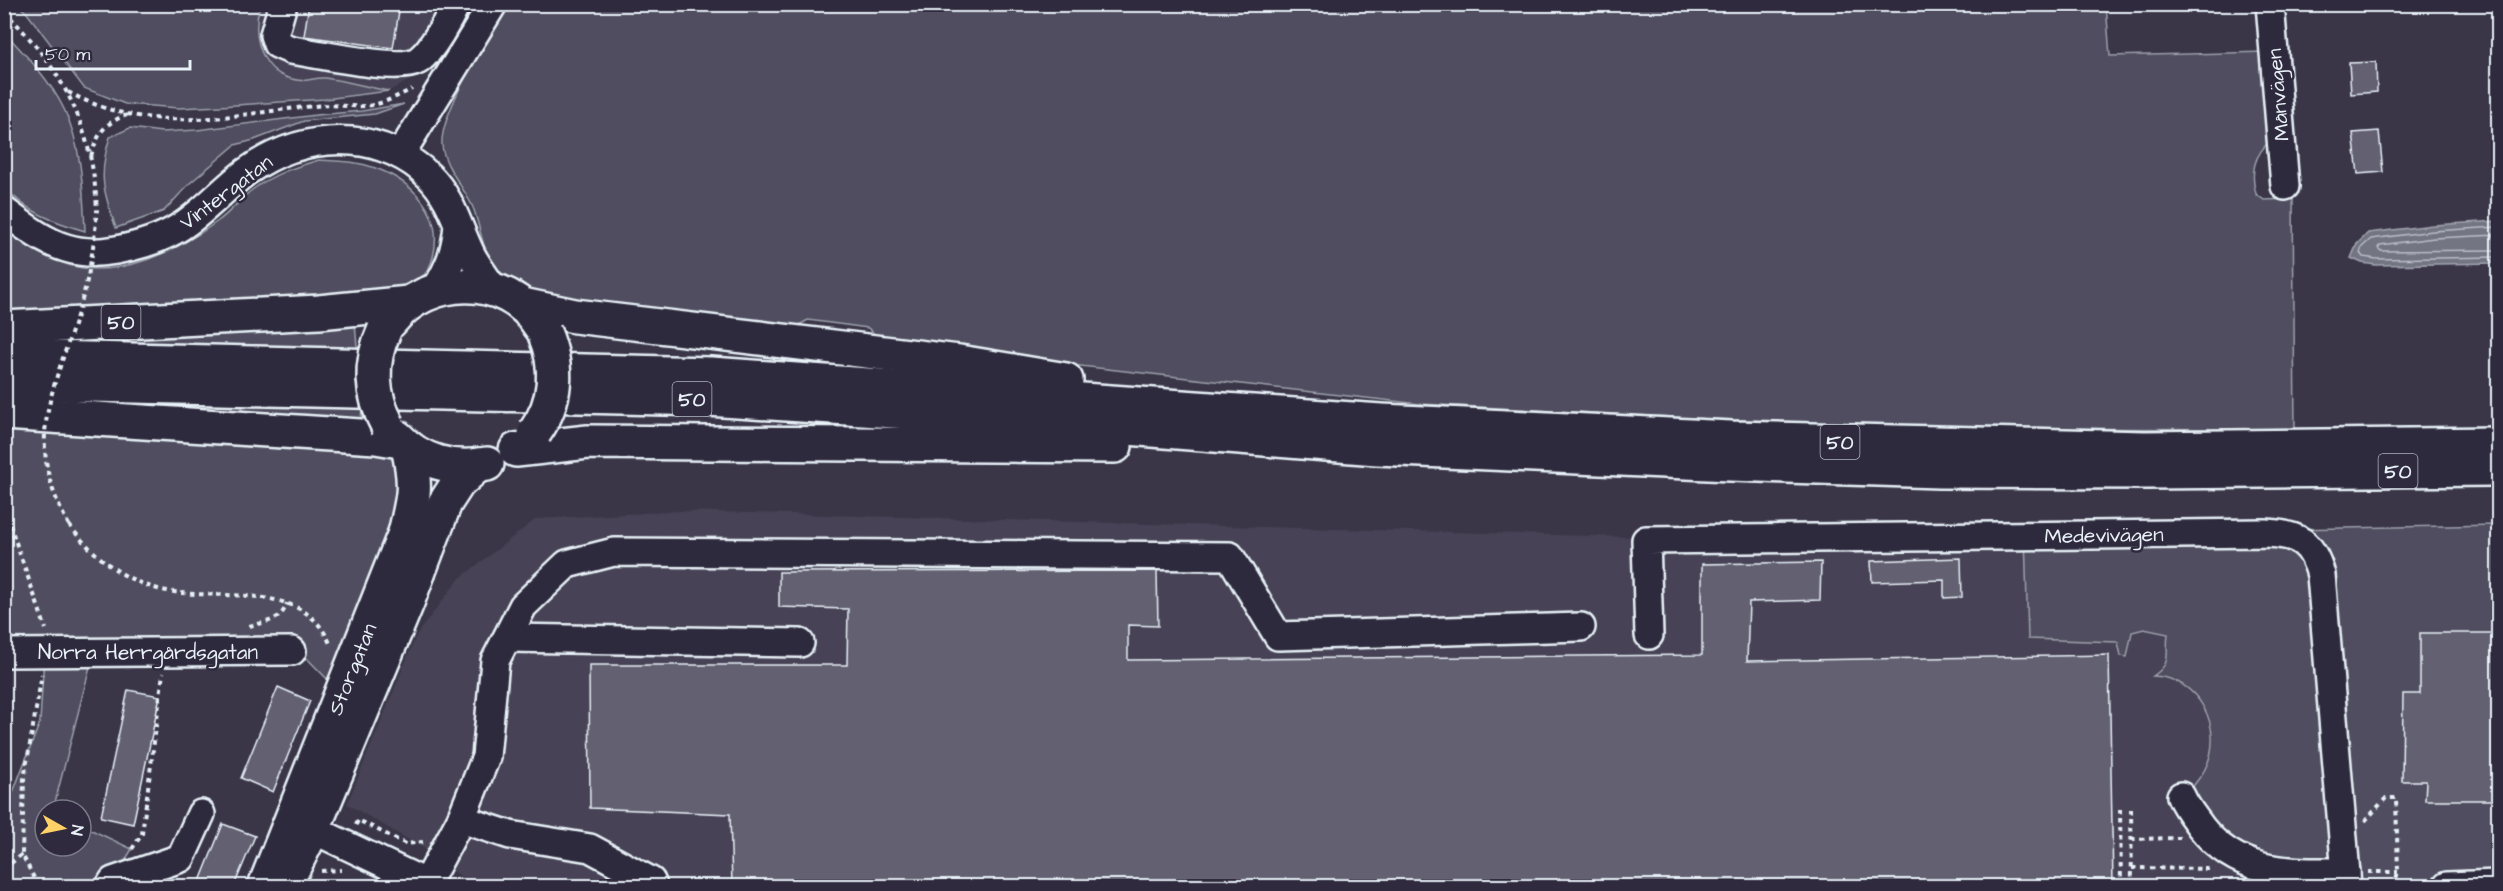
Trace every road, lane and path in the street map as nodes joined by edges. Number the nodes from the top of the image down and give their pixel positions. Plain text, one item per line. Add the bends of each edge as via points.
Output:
1 (283, 4) edge
2 (456, 4) edge
3 (493, 4) edge
4 (2270, 4) edge
5 (4, 11) edge
6 (418, 84) dead end
7 (68, 92) junction
8 (129, 115) junction
9 (400, 155) junction
10 (91, 157) junction
11 (2285, 186) dead end
12 (4, 211) edge
13 (458, 226) junction
14 (422, 296) junction
15 (508, 298) junction
16 (4, 328) edge
17 (4, 357) edge
18 (4, 383) edge
19 (1183, 407) junction
20 (4, 413) edge
21 (399, 438) junction
22 (526, 441) junction
23 (2499, 444) edge
24 (1377, 448) junction
25 (478, 465) junction
26 (2499, 469) edge
27 (4, 508) edge
28 (69, 525) dead end
29 (287, 603) dead end
30 (1581, 627) dead end
31 (240, 628) dead end
32 (1650, 635) dead end
33 (46, 637) junction
34 (508, 638) junction
35 (800, 643) dead end
36 (292, 651) dead end
37 (165, 652) junction
38 (4, 653) edge
39 (2181, 796) dead end
40 (2131, 808) dead end
41 (2120, 809) dead end
42 (201, 814) dead end
43 (461, 819) junction
44 (302, 824) junction
45 (2202, 828) junction
46 (2132, 839) junction
47 (2344, 844) junction
48 (22, 854) junction
49 (2229, 855) junction
50 (2132, 868) junction
51 (4, 869) edge
52 (348, 872) dead end
53 (2398, 872) junction
54 (2347, 879) edge
55 (298, 881) edge
56 (111, 884) edge
57 (2499, 884) edge
58 (429, 885) edge
59 (38, 886) edge
60 (265, 886) edge
61 (653, 886) edge
62 (2121, 886) edge
63 (2132, 886) edge
64 (2394, 886) edge
65 (2447, 886) edge

1 - 2 street via 274,35 277,44 291,50 400,66 420,60 448,22
3 - 9 street
4 - 11 street, Månvägen
5 - 7 path via 52,64
6 - 8 path via 398,96 366,106 313,106 184,120
7 - 8 path via 92,105
7 - 10 path
8 - 10 path via 108,123 96,139
9 - 12 street, Vintergatan via 342,140 283,150 245,173 179,228 155,240 106,252 66,248 31,231
9 - 13 street, Vintergatan via 416,164 442,190
10 - 28 path, bridge via 96,211 89,277 55,379 45,424 47,471
13 - 14 street, Vintergatan via 449,269
13 - 15 street, Vintergatan via 470,253
14 - 15 main road via 465,285
14 - 16 main road, 50 via 319,312
14 - 21 main road, bridge via 395,316 377,350 373,379 379,409
15 - 19 main road via 605,320 1061,379
15 - 22 main road, bridge via 544,332 552,354 554,389 547,412
17 - 19 main road, 50 via 711,374
18 - 24 main road, 50 via 708,399 1015,418
19 - 23 main road, 50 via 1562,431 1940,445 2145,448
20 - 21 main road
21 - 25 main road via 423,457 441,464
21 - 44 main road, Storgatan via 415,475 405,533
22 - 24 main road
22 - 25 main road via 498,460
24 - 26 main road, 50 via 1939,471
25 - 44 main road, Storgatan via 458,483 445,503 406,604
27 - 33 path
29 - 31 path via 279,617
30 - 34 street via 1278,636 1230,556 614,552 567,564 523,606
32 - 47 street, Medevivägen via 1646,540 2291,535 2311,550 2321,575
33 - 37 street, Norra Herrgårdsgatan
33 - 38 street, Norra Herrgårdsgatan
33 - 48 path via 24,779
34 - 35 street
34 - 43 street via 495,661 486,757
36 - 37 street, Norra Herrgårdsgatan
37 - 56 path via 142,834
39 - 45 street
40 - 46 path
41 - 62 path
42 - 56 street via 181,858
43 - 58 street
43 - 61 street via 510,835 590,848 651,881
44 - 55 main road, Storgatan
44 - 58 street
44 - 60 main road, Storgatan
45 - 46 path via 2181,838
45 - 49 street
46 - 50 path
47 - 53 path via 2386,798 2396,798
47 - 54 street, Medevivägen
48 - 51 path
48 - 59 path
49 - 50 path via 2213,868
49 - 54 street via 2276,871
50 - 63 path
52 - 55 path via 331,870
53 - 54 path
53 - 64 path
57 - 65 street

